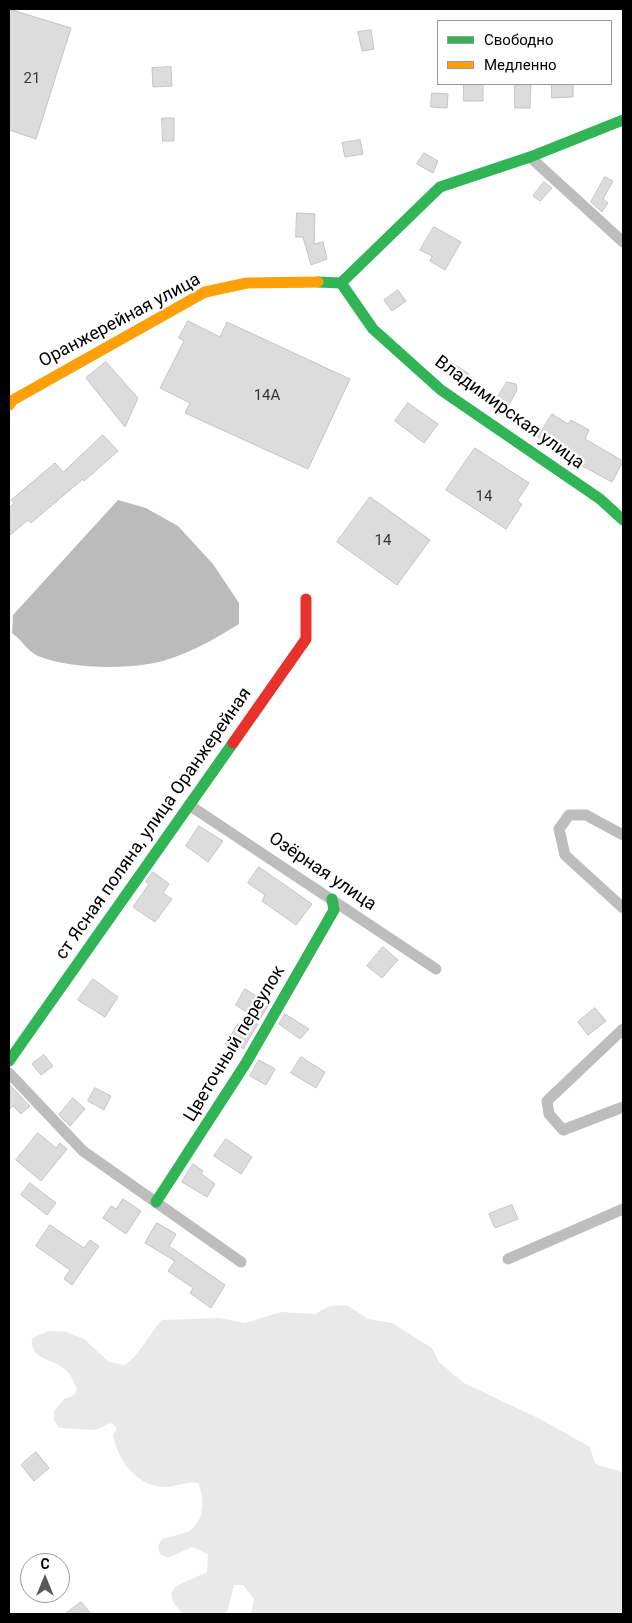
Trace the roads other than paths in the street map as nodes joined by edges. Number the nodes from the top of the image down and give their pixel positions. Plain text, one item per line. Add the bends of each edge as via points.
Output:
1 (623, 120) edge
2 (530, 158) junction
3 (623, 242) edge
4 (340, 283) junction
5 (10, 400) edge
6 (623, 520) edge
7 (306, 600) dead end
8 (189, 805) junction
9 (623, 835) edge
10 (332, 900) junction
11 (623, 908) edge
12 (436, 969) dead end
13 (623, 1029) edge
14 (9, 1061) edge
15 (9, 1073) edge
16 (623, 1107) edge
17 (156, 1202) junction
18 (623, 1209) edge
19 (508, 1259) dead end
20 (241, 1262) dead end

1 - 2 street
2 - 3 street
2 - 4 street via 440,187
4 - 5 street, Оранжерейная улица via 247,283 205,292
4 - 6 street, Владимирская улица via 373,329 441,390 600,499
7 - 8 street, ст Ясная поляна, улица Оранжерейная via 306,639
8 - 10 street, Озёрная улица
8 - 14 street, ст Ясная поляна, улица Оранжерейная
9 - 11 street via 586,815 569,816 559,830 566,855
10 - 12 street, Озёрная улица
10 - 17 street, Цветочный переулок via 334,910 246,1063
13 - 16 street via 547,1101 549,1114 563,1130
15 - 17 street via 83,1151
17 - 20 street
18 - 19 street

